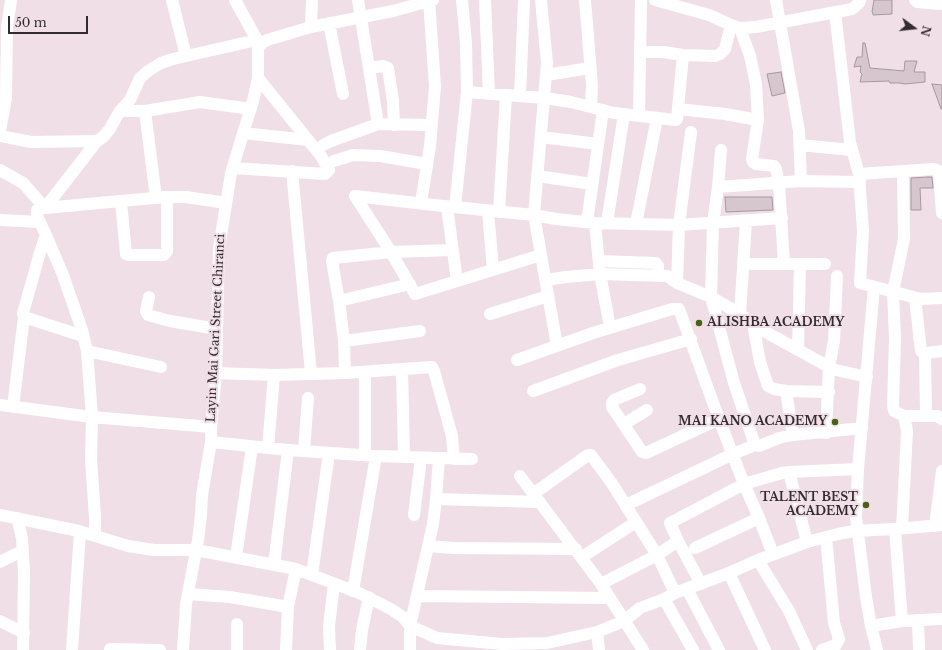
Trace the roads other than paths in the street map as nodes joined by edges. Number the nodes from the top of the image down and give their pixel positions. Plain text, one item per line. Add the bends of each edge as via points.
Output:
1 (172, 0) edge
2 (235, 0) edge
3 (312, 0) edge
4 (358, 0) edge
5 (383, 0) edge
6 (430, 0) edge
7 (462, 0) edge
8 (485, 0) edge
9 (524, 0) edge
10 (541, 0) edge
11 (585, 0) edge
12 (641, 0) edge
13 (655, 0) edge
14 (776, 0) edge
15 (860, 0) edge
16 (915, 0) edge
17 (7, 1) edge
18 (683, 4) edge
19 (942, 4) edge
20 (385, 12) junction
21 (835, 12) junction
22 (360, 17) junction
23 (779, 22) junction
24 (329, 23) junction
25 (736, 26) junction
26 (4, 27) edge
27 (311, 27) junction
28 (523, 38) junction
29 (545, 38) junction
30 (260, 41) junction
31 (640, 52) junction
32 (683, 54) junction
33 (186, 56) junction
34 (369, 68) junction
35 (590, 68) junction
36 (546, 75) junction
37 (258, 78) junction
38 (3, 79) edge
39 (467, 92) junction
40 (343, 94) dead end
41 (489, 94) junction
42 (506, 95) junction
43 (520, 96) junction
44 (545, 98) junction
45 (591, 107) junction
46 (251, 109) junction
47 (678, 109) junction
48 (145, 110) junction
49 (603, 110) junction
50 (120, 111) junction
51 (624, 114) junction
52 (639, 116) junction
53 (657, 118) junction
54 (758, 120) junction
55 (378, 124) junction
56 (394, 125) junction
57 (431, 126) junction
58 (0, 131) edge
59 (691, 132) dead end
60 (243, 133) junction
61 (0, 136) edge
62 (541, 136) junction
63 (308, 140) junction
64 (97, 141) junction
65 (598, 144) junction
66 (800, 144) junction
67 (323, 145) dead end
68 (721, 150) dead end
69 (851, 150) junction
70 (334, 161) dead end
71 (427, 164) junction
72 (233, 168) junction
73 (0, 170) edge
74 (292, 171) junction
75 (903, 171) junction
76 (537, 176) junction
77 (859, 178) junction
78 (801, 181) junction
79 (592, 184) junction
80 (779, 184) junction
81 (718, 187) junction
82 (162, 198) junction
83 (121, 202) junction
84 (226, 203) junction
85 (422, 203) junction
86 (451, 207) junction
87 (45, 208) junction
88 (493, 211) junction
89 (942, 213) edge
90 (534, 215) junction
91 (782, 218) junction
92 (0, 220) edge
93 (746, 221) junction
94 (40, 222) junction
95 (596, 223) junction
96 (713, 223) junction
97 (636, 224) junction
98 (680, 224) junction
99 (46, 235) junction
100 (453, 250) junction
101 (391, 252) junction
102 (541, 256) junction
103 (599, 261) junction
104 (743, 264) junction
105 (784, 264) junction
106 (800, 264) junction
107 (825, 264) dead end
108 (493, 270) junction
109 (600, 274) junction
110 (658, 275) junction
111 (837, 276) dead end
112 (546, 280) junction
113 (457, 281) junction
114 (410, 284) junction
115 (677, 284) junction
116 (874, 287) junction
117 (893, 292) junction
118 (548, 296) junction
119 (711, 297) junction
120 (149, 298) dead end
121 (915, 298) junction
122 (942, 298) edge
123 (339, 301) junction
124 (490, 314) dead end
125 (740, 314) junction
126 (24, 317) junction
127 (753, 324) junction
128 (610, 328) junction
129 (217, 329) junction
130 (420, 331) dead end
131 (83, 336) junction
132 (691, 339) junction
133 (344, 341) junction
134 (557, 346) junction
135 (798, 350) junction
136 (942, 351) edge
137 (87, 352) junction
138 (925, 354) junction
139 (517, 360) dead end
140 (161, 367) dead end
141 (829, 367) junction
142 (402, 370) junction
143 (365, 372) junction
144 (216, 373) junction
145 (311, 373) junction
146 (345, 373) junction
147 (274, 375) junction
148 (867, 377) junction
149 (640, 389) dead end
150 (533, 391) dead end
151 (786, 391) junction
152 (828, 392) junction
153 (308, 398) dead end
154 (0, 405) edge
155 (13, 407) junction
156 (647, 410) dead end
157 (904, 416) junction
158 (926, 416) junction
159 (92, 417) junction
160 (719, 419) junction
161 (942, 419) edge
162 (624, 424) junction
163 (211, 427) junction
164 (862, 428) junction
165 (826, 433) junction
166 (793, 435) junction
167 (211, 442) junction
168 (755, 445) junction
169 (252, 447) junction
170 (268, 448) junction
171 (288, 450) junction
172 (304, 451) junction
173 (329, 453) junction
174 (733, 454) junction
175 (371, 455) junction
176 (404, 457) junction
177 (421, 458) junction
178 (439, 458) junction
179 (454, 459) junction
180 (472, 459) dead end
181 (858, 469) junction
182 (942, 471) edge
183 (789, 472) junction
184 (520, 476) dead end
185 (744, 484) junction
186 (536, 498) junction
187 (436, 499) junction
188 (626, 505) junction
189 (0, 515) edge
190 (414, 515) dead end
191 (17, 518) junction
192 (759, 518) junction
193 (636, 522) junction
194 (938, 525) edge
195 (899, 528) junction
196 (858, 531) junction
197 (80, 532) junction
198 (94, 536) junction
199 (826, 537) junction
200 (678, 541) junction
201 (807, 542) junction
202 (428, 546) junction
203 (695, 548) dead end
204 (196, 550) junction
205 (22, 551) junction
206 (579, 553) junction
207 (773, 554) junction
208 (657, 555) junction
209 (236, 557) junction
210 (758, 560) junction
211 (0, 562) edge
212 (274, 565) junction
213 (296, 569) junction
214 (729, 573) junction
215 (312, 575) junction
216 (334, 584) junction
217 (601, 584) junction
218 (701, 584) junction
219 (687, 589) junction
220 (353, 590) junction
221 (188, 594) junction
222 (418, 596) junction
223 (669, 596) junction
224 (369, 597) junction
225 (610, 598) junction
226 (288, 607) junction
227 (942, 619) edge
228 (624, 620) junction
229 (0, 621) edge
230 (902, 621) junction
231 (918, 621) junction
232 (237, 624) dead end
233 (410, 626) junction
234 (871, 626) junction
235 (597, 632) junction
236 (24, 633) junction
237 (547, 646) edge
238 (502, 647) edge
239 (110, 649) dead end
240 (23, 650) edge
241 (72, 650) edge
242 (160, 650) edge
243 (183, 650) edge
244 (238, 650) edge
245 (286, 650) edge
246 (330, 650) edge
247 (360, 650) edge
248 (410, 650) edge
249 (599, 650) edge
250 (643, 650) edge
251 (693, 650) edge
252 (718, 650) edge
253 (765, 650) edge
254 (807, 650) edge
255 (822, 650) edge
256 (877, 650) edge
257 (919, 650) edge

1 - 33 street
2 - 30 street
3 - 27 street
4 - 22 street
5 - 20 street
6 - 20 street
6 - 57 street via 435,86
7 - 39 street
8 - 41 street
9 - 28 street
10 - 29 street
11 - 35 street
12 - 31 street
13 - 18 street
14 - 23 street
15 - 21 street via 852,9
16 - 19 street
17 - 26 street
18 - 25 street
20 - 22 street
21 - 23 street
21 - 69 street
22 - 24 street
22 - 34 street
23 - 25 street via 756,27
23 - 66 street via 792,84
24 - 27 street
24 - 40 street
25 - 32 street via 720,54
25 - 54 street via 748,49 754,74
26 - 38 street
27 - 30 street
28 - 29 street
28 - 43 street
29 - 36 street
30 - 33 street
30 - 37 street, Layin Mai Gari Street Chiranci
31 - 32 street
31 - 52 street
32 - 47 street
33 - 50 street via 161,63 148,71 140,78 130,100
34 - 55 street
34 - 56 street via 388,68
35 - 36 street
35 - 45 street
36 - 44 street
37 - 46 street, Layin Mai Gari Street Chiranci
37 - 63 street
38 - 58 street via 5,107
39 - 41 street
39 - 86 street
41 - 42 street
42 - 43 street
42 - 88 street
43 - 44 street
44 - 45 street
44 - 62 street
45 - 49 street
46 - 48 street via 200,102
46 - 60 street, Layin Mai Gari Street Chiranci
47 - 53 street via 676,120
47 - 54 street
48 - 50 street
48 - 82 street
49 - 51 street
49 - 65 street
50 - 64 street via 109,130
51 - 52 street
51 - 95 street
52 - 53 street
53 - 97 street
54 - 80 street via 752,159 756,164 774,166
55 - 56 street
55 - 67 street
56 - 57 street
57 - 71 street
59 - 98 street
60 - 63 street
60 - 72 street, Layin Mai Gari Street Chiranci
61 - 64 street via 31,142
62 - 65 street
62 - 76 street
63 - 74 street via 329,170 325,174
64 - 87 street
65 - 79 street
66 - 69 street
66 - 78 street
68 - 81 street
69 - 77 street
70 - 71 street via 353,155 380,156
71 - 85 street
72 - 74 street
72 - 84 street, Layin Mai Gari Street Chiranci
73 - 87 street via 23,182
74 - 145 street
75 - 77 street
75 - 89 street via 939,170
75 - 117 street via 904,238
76 - 79 street
76 - 90 street
77 - 78 street
77 - 116 street via 863,231 860,283
78 - 80 street
79 - 95 street
80 - 81 street
80 - 91 street
81 - 96 street
82 - 83 street
82 - 83 street via 167,251 164,255 126,254
82 - 84 street via 186,197
83 - 87 street
84 - 129 street, Layin Mai Gari Street Chiranci via 219,248
85 - 86 street
85 - 101 street via 355,196
86 - 88 street
86 - 100 street
87 - 94 street via 37,210
88 - 90 street
88 - 108 street
90 - 95 street
90 - 102 street
91 - 93 street
91 - 105 street
92 - 94 street
93 - 96 street
93 - 104 street
94 - 99 street
95 - 97 street
95 - 103 street
96 - 98 street
96 - 119 street
97 - 98 street
98 - 115 street
99 - 126 street
99 - 131 street via 63,275
100 - 101 street
100 - 113 street
101 - 114 street
101 - 123 street via 333,258
102 - 108 street
102 - 112 street
103 - 109 street
103 - 110 street via 656,263
104 - 105 street
104 - 125 street
105 - 106 street
106 - 107 street
106 - 135 street
108 - 113 street
109 - 110 street
109 - 112 street
109 - 128 street
110 - 115 street via 670,277
111 - 141 street via 834,341
112 - 118 street
113 - 114 street via 415,294
114 - 123 street
115 - 119 street
116 - 117 street
116 - 148 street
117 - 121 street
117 - 157 street via 893,405 894,411
118 - 124 street
118 - 134 street
119 - 125 street
119 - 168 street via 734,383
120 - 129 street via 146,311 148,315
121 - 122 street
121 - 138 street via 921,351
123 - 133 street
125 - 127 street
126 - 131 street
126 - 155 street
127 - 135 street
127 - 151 street via 760,362 768,386
128 - 132 street via 676,308 679,309
128 - 134 street
129 - 144 street, Layin Mai Gari Street Chiranci
130 - 133 street
131 - 137 street
132 - 150 street via 618,360
132 - 160 street
133 - 146 street
134 - 139 street
135 - 141 street
136 - 138 street
137 - 140 street
137 - 159 street
138 - 158 street
141 - 148 street
141 - 152 street
142 - 143 street
142 - 176 street
142 - 179 street via 432,367 452,436
143 - 146 street
143 - 175 street
144 - 147 street
144 - 163 street, Layin Mai Gari Street Chiranci
145 - 146 street
145 - 147 street
147 - 170 street
148 - 164 street
149 - 162 street via 612,403
151 - 152 street
151 - 166 street
152 - 165 street
153 - 172 street
154 - 155 street
155 - 159 street
156 - 162 street
157 - 158 street
157 - 195 street via 907,431
158 - 161 street via 937,416
159 - 163 street
159 - 198 street via 91,459 96,516
160 - 162 street via 646,453 640,449
160 - 174 street
163 - 167 street, Layin Mai Gari Street Chiranci
164 - 165 street
164 - 181 street
165 - 166 street
166 - 168 street
167 - 169 street
167 - 204 street, Layin Mai Gari Street Chiranci
168 - 174 street
169 - 170 street
169 - 209 street
170 - 171 street
171 - 172 street
171 - 212 street
172 - 173 street
173 - 175 street
173 - 215 street
174 - 185 street
174 - 188 street
175 - 176 street
175 - 220 street
176 - 177 street
177 - 178 street
177 - 190 street
178 - 179 street
178 - 187 street
179 - 180 street
181 - 183 street
181 - 196 street
182 - 194 street
183 - 185 street
183 - 201 street
184 - 186 street
185 - 192 street
185 - 200 street via 672,522 670,525
186 - 187 street
186 - 188 street via 589,455
186 - 206 street
187 - 202 street
188 - 193 street
189 - 191 street
191 - 197 street
191 - 205 street
192 - 203 street
192 - 207 street
193 - 206 street
193 - 208 street
194 - 195 street
195 - 196 street
195 - 230 street
196 - 199 street
196 - 234 street
197 - 198 street
197 - 241 street
198 - 204 street via 128,546 154,550
199 - 201 street
199 - 255 street via 834,623 839,639 836,645
200 - 208 street
200 - 218 street
201 - 207 street
202 - 206 street
202 - 222 street
204 - 209 street
204 - 221 street, Layin Mai Gari Street Chiranci
205 - 211 street
205 - 236 street
206 - 217 street
207 - 210 street
208 - 217 street
208 - 223 street
209 - 212 street
210 - 214 street
210 - 254 street via 789,611
212 - 213 street
213 - 215 street
213 - 226 street
214 - 218 street
214 - 253 street
215 - 216 street
216 - 220 street
216 - 246 street via 329,626
217 - 225 street
218 - 219 street
219 - 223 street
219 - 252 street
220 - 224 street
221 - 226 street via 230,597
221 - 243 street, Layin Mai Gari Street Chiranci
222 - 225 street
222 - 233 street
223 - 228 street via 640,608
223 - 251 street
224 - 233 street via 403,617
224 - 247 street
225 - 228 street
226 - 245 street
227 - 231 street
228 - 235 street
228 - 250 street
229 - 236 street
230 - 231 street
230 - 234 street
231 - 257 street
232 - 244 street
233 - 238 street via 437,638
233 - 248 street
234 - 256 street
235 - 237 street
235 - 249 street
236 - 240 street
237 - 238 street
239 - 242 street

